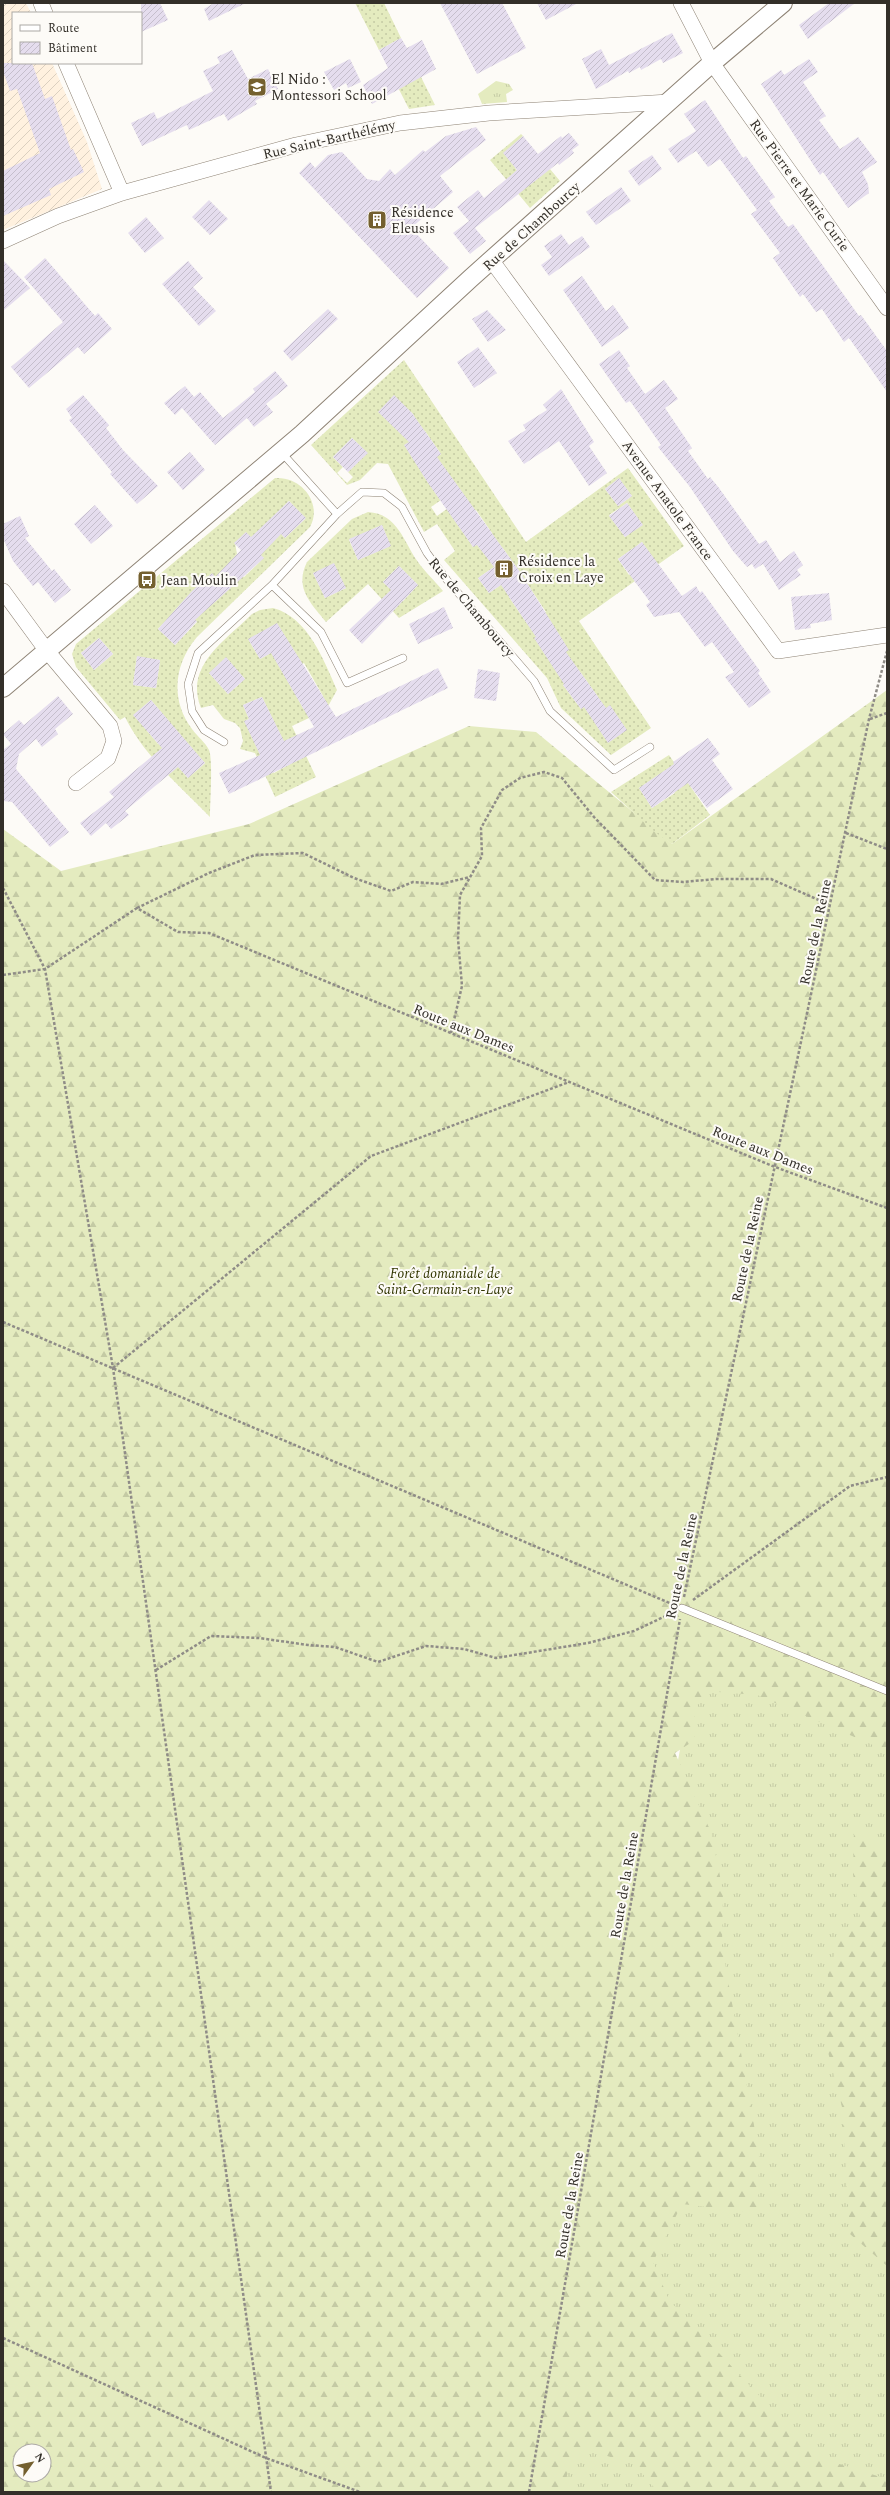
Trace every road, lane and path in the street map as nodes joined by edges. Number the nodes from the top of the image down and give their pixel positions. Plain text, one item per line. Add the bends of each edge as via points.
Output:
1 (681, 3) edge
2 (783, 3) edge
3 (712, 63) junction
4 (66, 64) edge
5 (669, 102) junction
6 (122, 193) junction
7 (3, 241) edge
8 (492, 261) junction
9 (887, 308) edge
10 (281, 452) junction
11 (337, 514) junction
12 (272, 585) junction
13 (3, 591) edge
14 (887, 635) edge
15 (47, 651) junction
16 (887, 651) edge
17 (403, 658) dead end
18 (3, 688) edge
19 (887, 713) edge
20 (869, 719) junction
21 (224, 742) dead end
22 (650, 747) dead end
23 (76, 783) dead end
24 (846, 833) junction
25 (887, 849) edge
26 (470, 876) junction
27 (3, 888) edge
28 (830, 905) junction
29 (137, 908) junction
30 (46, 969) junction
31 (3, 975) edge
32 (451, 1033) junction
33 (569, 1082) junction
34 (775, 1167) junction
35 (887, 1208) edge
36 (3, 1322) edge
37 (113, 1368) junction
38 (887, 1477) edge
39 (682, 1608) junction
40 (156, 1670) junction
41 (887, 1691) edge
42 (3, 2338) edge
43 (266, 2458) junction
44 (271, 2492) edge
45 (360, 2492) edge
46 (529, 2492) edge

1 - 3 street, Rue Pierre et Marie Curie
2 - 3 street, Rue de Chambourcy
3 - 5 street, Rue de Chambourcy
3 - 9 street, Rue Pierre et Marie Curie
4 - 6 street
5 - 6 street, Rue Saint-Barthélémy via 489,113 400,123 296,145
5 - 8 street, Rue de Chambourcy
6 - 7 street, Rue Saint-Barthélémy via 58,216
8 - 10 street, Rue de Chambourcy
8 - 14 street, Avenue Anatole France via 778,650
10 - 11 lane
10 - 15 street, Rue de Chambourcy
11 - 12 lane
11 - 22 lane, Rue de Chambourcy via 362,492 384,493 402,506 427,553 534,681 550,711 614,770
12 - 17 lane via 321,632 347,683
12 - 21 lane via 198,653 188,684 192,711 204,730
13 - 15 street
15 - 18 street, Rue de Chambourcy
15 - 23 street via 110,726 114,741 108,758
16 - 20 path, Route de la Reine
19 - 20 path
20 - 24 path, Route de la Reine
24 - 25 path
24 - 28 path, Route de la Reine
26 - 28 path via 482,856 481,828 502,790 520,778 544,772 562,778 594,817 655,880 683,882 771,879
26 - 29 path via 441,884 413,882 391,891 354,878 303,853 255,855 209,873
26 - 32 path via 460,895 458,939 462,986
27 - 30 path
28 - 34 path, Route de la Reine
29 - 30 path
29 - 32 path, Route aux Dames via 178,932 209,933
30 - 31 path
30 - 37 path
32 - 33 path, Route aux Dames
33 - 34 path, Route aux Dames
33 - 37 path via 371,1156
34 - 35 path, Route aux Dames
34 - 39 path, Route de la Reine
36 - 37 path
37 - 39 path
37 - 40 path
38 - 39 path via 850,1486
39 - 40 path via 634,1631 588,1643 496,1658 464,1649 426,1646 378,1662 335,1646 211,1636
39 - 41 lane
39 - 46 path, Route de la Reine
40 - 43 path
42 - 43 path
43 - 44 path
43 - 45 path

